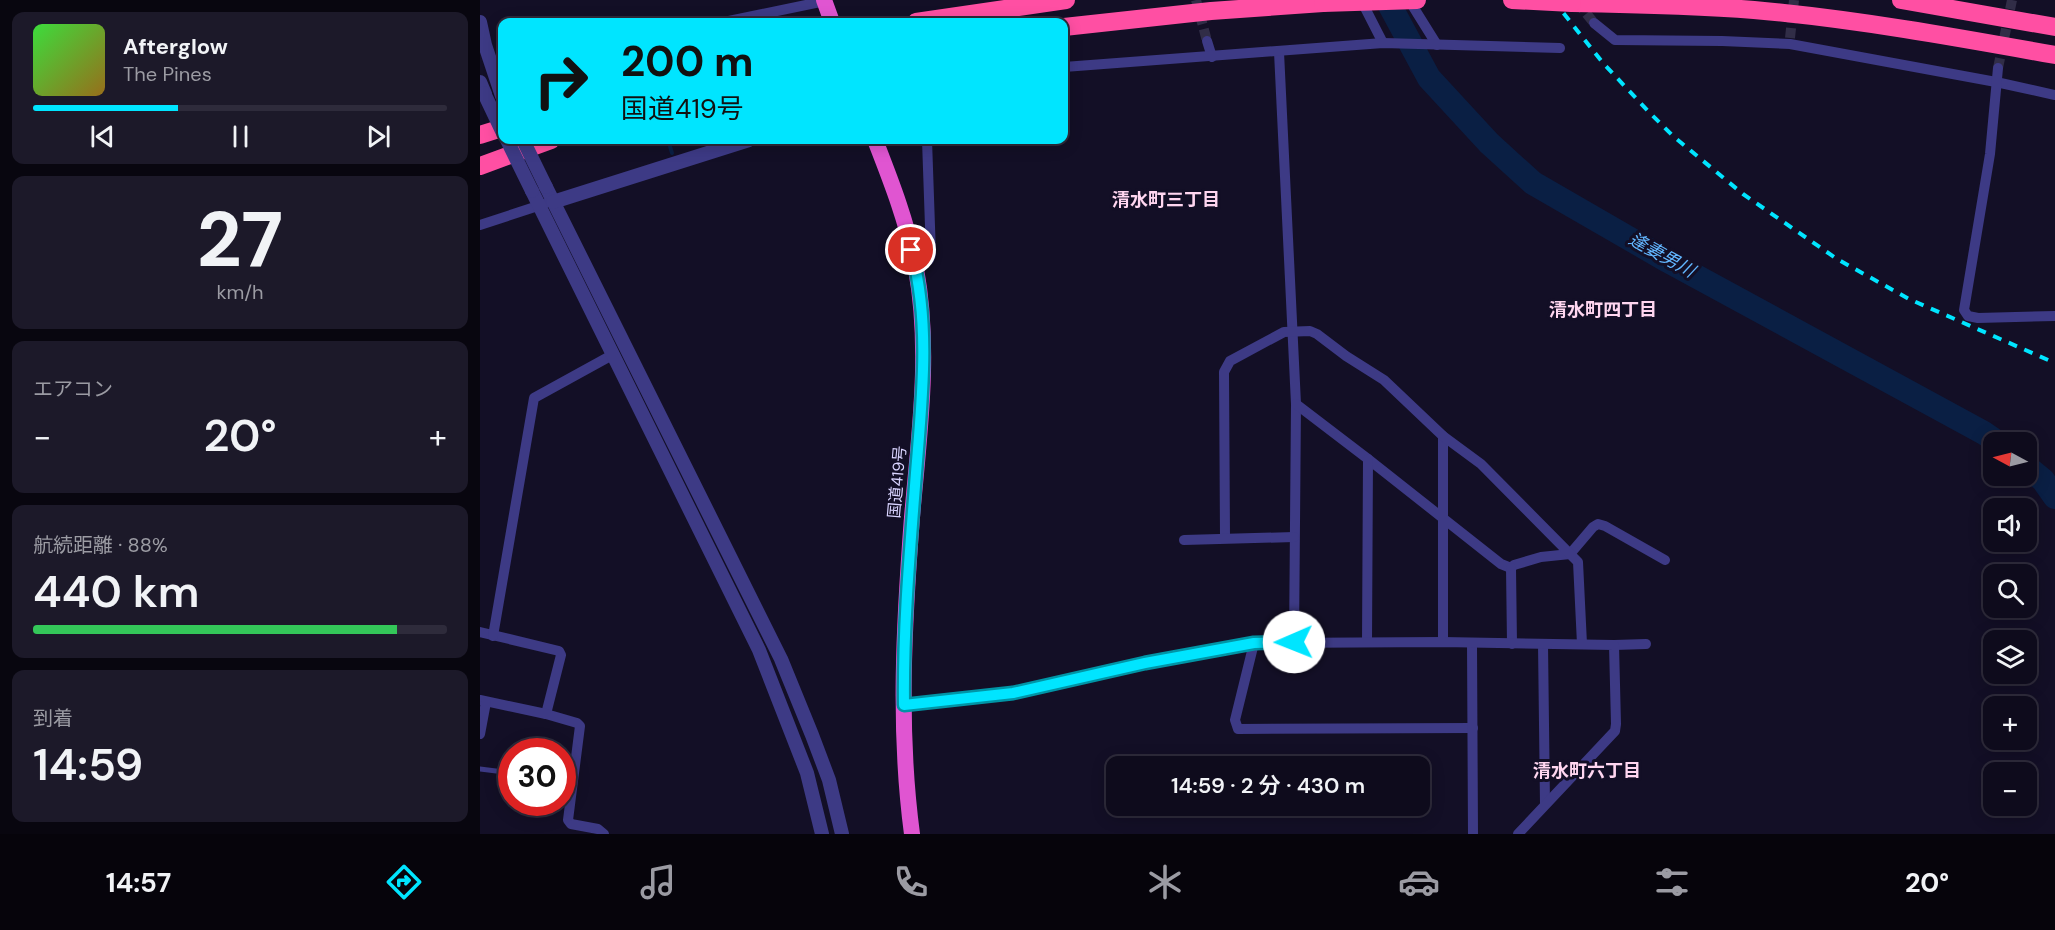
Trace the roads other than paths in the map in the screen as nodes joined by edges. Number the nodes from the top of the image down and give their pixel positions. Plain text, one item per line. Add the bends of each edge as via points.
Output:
1 (1065, 0) edge
2 (1361, 0) edge
3 (1409, 0) edge
4 (1417, 0) edge
5 (1512, 0) edge
6 (1901, 0) edge
7 (827, 8) edge
8 (753, 18) edge
9 (943, 18) edge
10 (480, 22) edge
11 (1594, 23) tunnel mouth
12 (1068, 27) edge
13 (2055, 27) edge
14 (1207, 41) tunnel mouth
15 (1386, 43) junction
16 (1432, 45) junction
17 (1560, 48) dead end
18 (1279, 52) junction
19 (2055, 55) edge
20 (1212, 57) junction
21 (1068, 67) edge
22 (1998, 68) tunnel mouth
23 (498, 79) edge
24 (1996, 82) junction
25 (483, 90) edge
26 (2055, 94) edge
27 (498, 121) edge
28 (498, 130) edge
29 (480, 135) edge
30 (509, 144) edge
31 (525, 144) edge
32 (540, 144) edge
33 (736, 144) edge
34 (877, 144) edge
35 (927, 144) edge
36 (480, 166) edge
37 (546, 204) junction
38 (480, 225) edge
39 (916, 268) junction
40 (2055, 316) edge
41 (1294, 331) junction
42 (614, 354) junction
43 (1296, 404) junction
44 (1443, 436) junction
45 (1368, 459) junction
46 (1444, 519) junction
47 (1225, 537) junction
48 (1294, 537) junction
49 (1184, 540) dead end
50 (1570, 554) junction
51 (1665, 560) dead end
52 (1511, 568) junction
53 (480, 632) edge
54 (493, 636) junction
55 (1294, 642) junction
56 (1367, 642) junction
57 (1443, 642) junction
58 (1254, 643) junction
59 (1472, 644) junction
60 (1512, 644) junction
61 (1543, 644) junction
62 (1582, 644) junction
63 (1646, 644) dead end
64 (1614, 645) junction
65 (483, 701) edge
66 (904, 705) junction
67 (546, 714) junction
68 (1473, 728) junction
69 (480, 734) edge
70 (480, 769) edge
71 (498, 771) edge
72 (1545, 804) junction
73 (604, 834) edge
74 (822, 834) edge
75 (842, 834) edge
76 (912, 834) edge
77 (1473, 834) edge
78 (1518, 834) edge

1 - 9 highway
2 - 15 street
3 - 16 street
4 - 12 highway, bridge via 1211,10
5 - 19 highway, bridge via 1754,10 1912,30
6 - 13 highway
7 - 8 street
10 - 23 street
11 - 24 street via 1615,40 1790,41
14 - 20 street
15 - 16 street
15 - 18 street
16 - 17 street
18 - 20 street
18 - 41 street
20 - 21 street
22 - 24 street
24 - 26 street
24 - 40 street via 1990,154 1964,310 1968,316 1978,318
25 - 27 street, bridge
28 - 29 highway
30 - 37 street, bridge via 532,191
31 - 37 street, bridge via 546,188
32 - 36 highway
33 - 37 street
34 - 39 highway, 国道419号 via 897,197
35 - 39 street via 931,255
37 - 38 street
37 - 42 street
37 - 75 street via 781,659 825,771
39 - 66 highway, 国道419号 via 923,357 903,660
41 - 43 street
41 - 44 street via 1317,334 1384,380
41 - 47 street via 1272,337 1230,361 1224,372
42 - 54 street via 534,398
42 - 74 street via 759,650 807,773
43 - 45 street
43 - 48 street
44 - 46 street
44 - 50 street via 1481,464
45 - 46 street
45 - 56 street
46 - 52 street
46 - 57 street
47 - 48 street
47 - 49 street
48 - 55 street
50 - 51 street via 1598,524
50 - 52 street via 1541,557
50 - 62 street via 1580,570
52 - 60 street
53 - 54 street
54 - 67 street via 559,651
55 - 56 street
55 - 58 street
56 - 57 street
57 - 59 street
58 - 66 street via 1013,693
58 - 68 street via 1235,720 1238,729
59 - 60 street
59 - 68 street
60 - 61 street
61 - 62 street
61 - 72 street
62 - 64 street
63 - 64 street
64 - 72 street via 1614,731
65 - 67 street
65 - 69 street
66 - 76 highway, 国道419号
67 - 73 street via 577,723 581,730 568,820
68 - 77 street
70 - 71 lane
72 - 78 street

